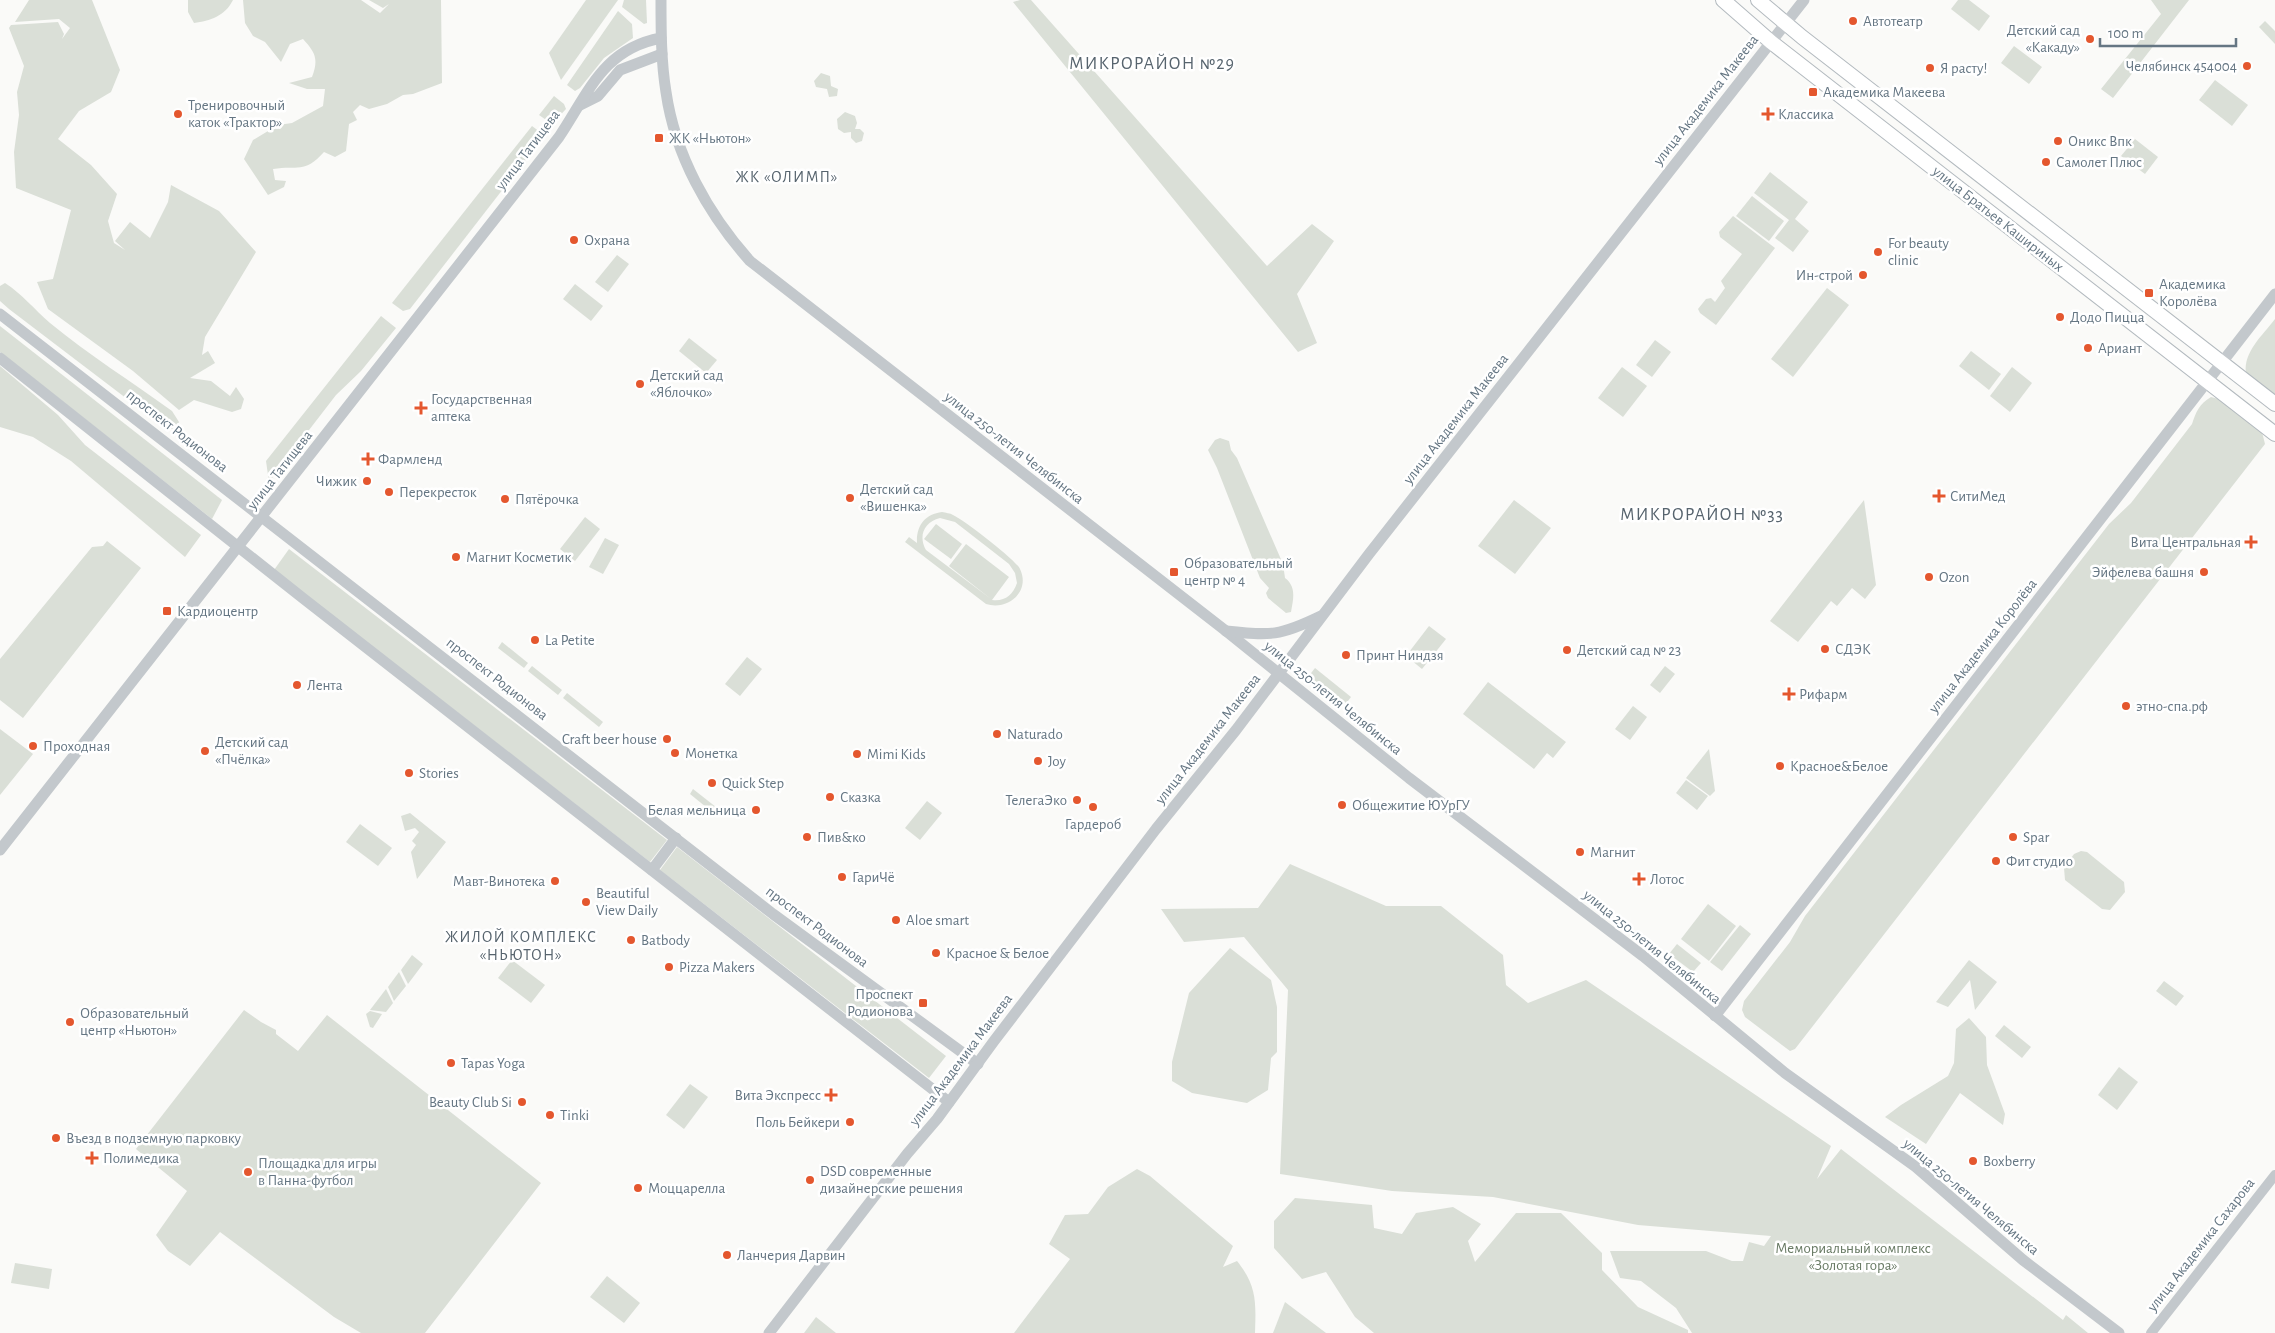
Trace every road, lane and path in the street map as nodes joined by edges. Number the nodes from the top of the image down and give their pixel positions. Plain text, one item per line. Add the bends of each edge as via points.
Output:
1 (660, 0) edge
2 (1723, 0) edge
3 (1758, 0) edge
4 (1804, 0) edge
5 (1785, 24) junction
6 (661, 38) junction
7 (1771, 42) junction
8 (662, 54) junction
9 (580, 105) junction
10 (2275, 294) edge
11 (0, 314) edge
12 (0, 358) edge
13 (2222, 363) junction
14 (2207, 382) junction
15 (2275, 404) edge
16 (2275, 434) edge
17 (263, 516) junction
18 (238, 546) junction
19 (1325, 614) junction
20 (1226, 631) junction
21 (1279, 674) junction
22 (676, 838) junction
23 (0, 850) edge
24 (652, 870) junction
25 (1715, 1016) junction
26 (978, 1064) junction
27 (949, 1102) junction
28 (2275, 1175) edge
29 (769, 1333) edge
30 (2120, 1333) edge
31 (2151, 1333) edge

1 - 6 street, улица 250-летия Челябинска
2 - 7 main road, улица Братьев Кашириных
3 - 5 main road, улица Братьев Кашириных
4 - 5 street, улица Академика Макеева
5 - 7 street, улица Академика Макеева
5 - 13 main road, улица Братьев Кашириных
6 - 8 street, улица 250-летия Челябинска
6 - 9 street, улица Татищева via 640,42 611,61
7 - 14 main road, улица Братьев Кашириных
7 - 19 street, улица Академика Макеева
8 - 9 street, улица Татищева via 620,70 598,96
8 - 20 street, улица 250-летия Челябинска via 666,93 689,170 725,233 750,261
9 - 17 street, улица Татищева
10 - 13 street, улица Академика Королёва
11 - 17 street, проспект Родионова
12 - 18 street
13 - 14 street, улица Академика Королёва
13 - 15 main road, улица Братьев Кашириных
14 - 16 main road, улица Братьев Кашириных
14 - 25 street, улица Академика Королёва
17 - 18 street, улица Татищева
17 - 22 street, проспект Родионова
18 - 23 street, улица Татищева
18 - 24 street
19 - 20 street via 1290,631 1266,635
19 - 21 street, улица Академика Макеева
20 - 21 street, улица 250-летия Челябинска
21 - 25 street, улица 250-летия Челябинска via 1409,778 1643,956
21 - 26 street, улица Академика Макеева via 1156,829
22 - 24 street
22 - 26 street, проспект Родионова
24 - 27 street
25 - 30 street, улица 250-летия Челябинска via 1797,1081 1916,1167 2023,1260
26 - 27 street, улица Академика Макеева
27 - 29 street, улица Академика Макеева
28 - 31 street, улица Академика Сахарова

